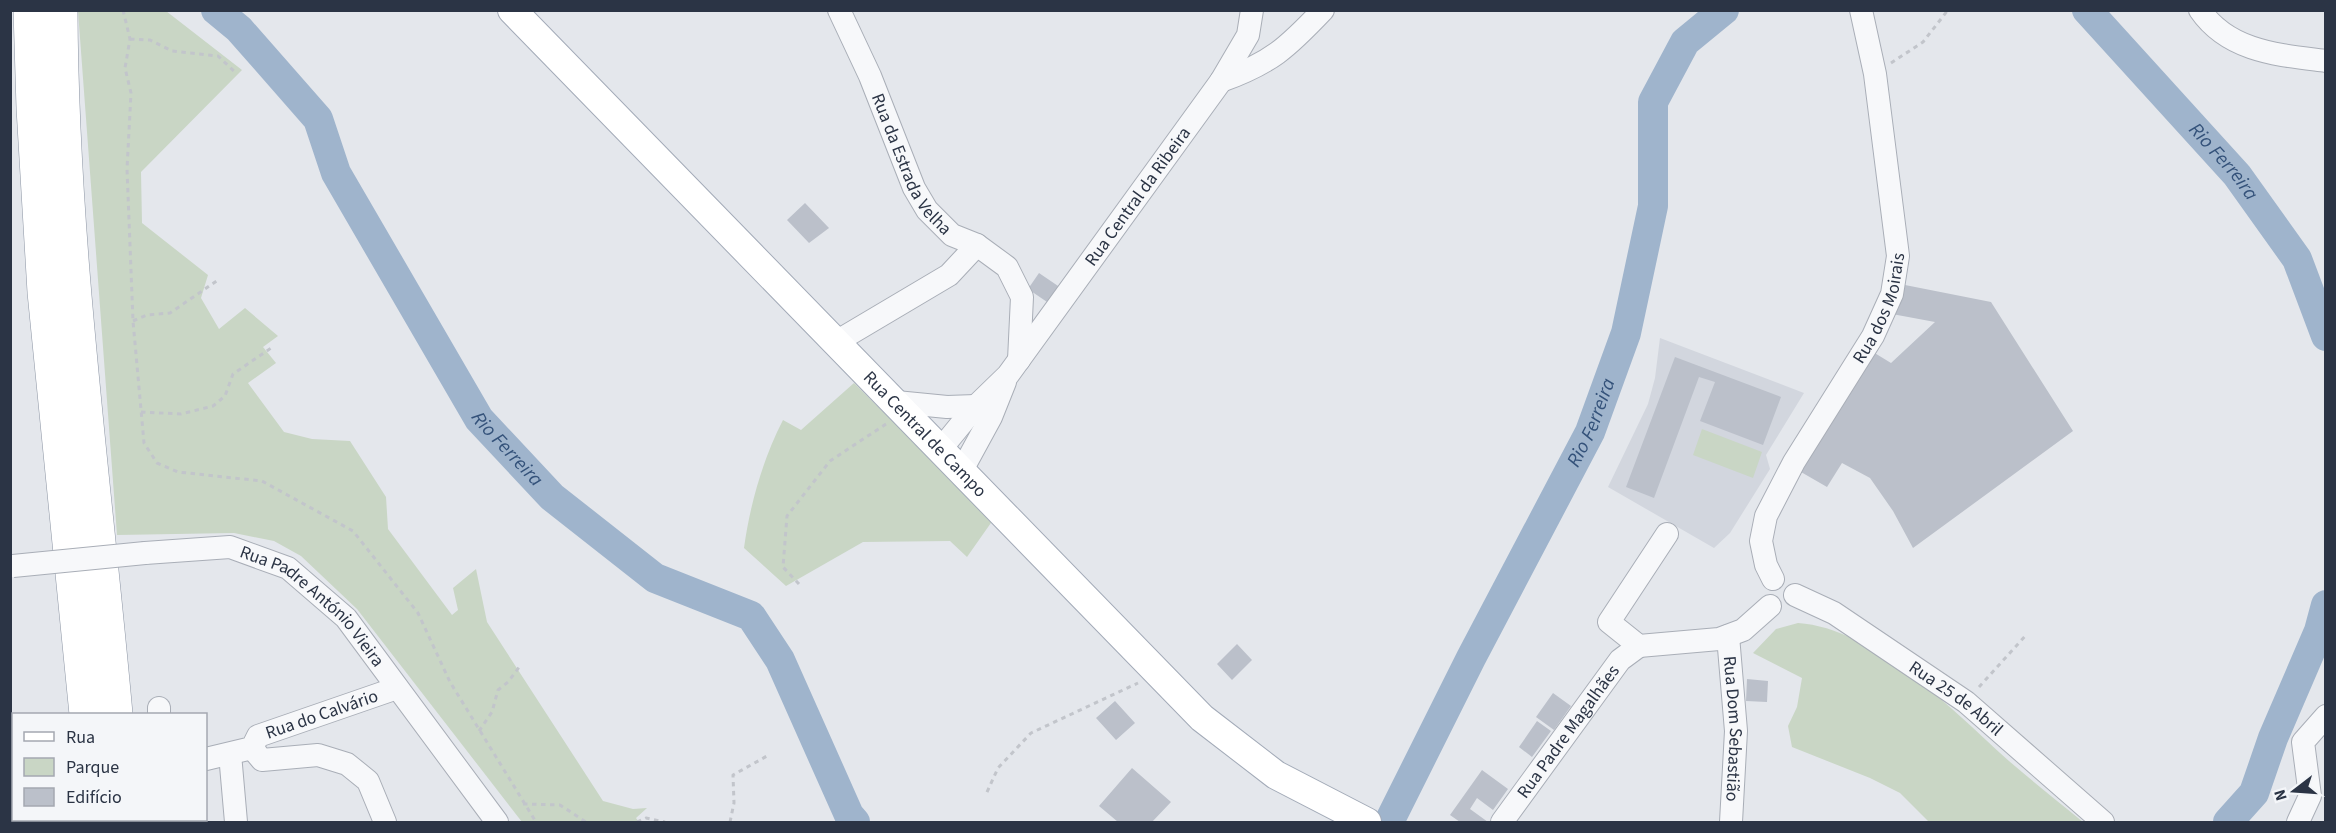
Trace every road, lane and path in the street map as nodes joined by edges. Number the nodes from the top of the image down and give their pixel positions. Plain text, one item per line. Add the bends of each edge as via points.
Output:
1 (30, 10) edge
2 (61, 10) edge
3 (123, 10) edge
4 (512, 10) edge
5 (839, 10) edge
6 (1252, 10) edge
7 (1323, 10) edge
8 (1861, 10) edge
9 (1948, 10) edge
10 (2200, 10) edge
11 (130, 39) junction
12 (2325, 61) edge
13 (235, 72) dead end
14 (1875, 74) junction
15 (1221, 81) junction
16 (977, 245) junction
17 (218, 280) dead end
18 (133, 321) junction
19 (836, 342) junction
20 (274, 346) dead end
21 (1013, 368) junction
22 (976, 406) junction
23 (900, 407) junction
24 (141, 412) junction
25 (940, 450) junction
26 (961, 472) junction
27 (1667, 534) dead end
28 (12, 566) edge
29 (1773, 579) junction
30 (799, 584) dead end
31 (1795, 595) junction
32 (1770, 606) junction
33 (2027, 634) dead end
34 (1728, 636) junction
35 (1639, 646) junction
36 (520, 666) dead end
37 (1158, 674) junction
38 (397, 688) junction
39 (1966, 702) junction
40 (86, 713) edge
41 (116, 713) edge
42 (2325, 716) edge
43 (479, 731) junction
44 (241, 751) junction
45 (767, 756) dead end
46 (207, 759) edge
47 (987, 792) dead end
48 (523, 804) junction
49 (1358, 819) edge
50 (236, 822) edge
51 (385, 822) edge
52 (497, 822) edge
53 (536, 822) edge
54 (586, 822) edge
55 (637, 822) edge
56 (665, 822) edge
57 (730, 822) edge
58 (1502, 822) edge
59 (1731, 822) edge
60 (2103, 822) edge
61 (2298, 822) edge

1 - 40 highway via 44,292
2 - 41 highway via 61,106 72,289
3 - 11 path
4 - 19 main road, Rua Central de Campo
5 - 16 street, Rua da Estrada Velha via 914,188 927,210 952,235
6 - 15 street, Rua Central da Ribeira via 1248,36
7 - 15 street via 1286,48 1254,69
8 - 14 street, Rua dos Moirais
9 - 14 path via 1923,42
10 - 12 street via 2230,39 2262,52
11 - 13 path via 150,40 172,51 218,56
11 - 18 path via 125,68 131,93 127,169
14 - 29 street, Rua dos Moirais via 1898,256 1892,294 1873,336 1794,462 1766,516 1761,541
15 - 21 street, Rua Central da Ribeira
16 - 19 street via 949,275
16 - 21 street, Rua da Estrada Velha via 1007,267 1022,297
17 - 18 path via 170,313
18 - 24 path
19 - 23 main road, Rua Central de Campo
20 - 24 path via 233,374 225,396 213,406 181,414
21 - 22 street, Rua Central da Ribeira
21 - 26 street, Rua Central da Ribeira via 992,417
22 - 23 street
22 - 25 street, Rua Central da Ribeira
23 - 25 main road, Rua Central de Campo
23 - 30 path via 830,460 787,516 783,567
24 - 43 path via 144,443 157,463 178,472 262,481 353,531 418,613 450,682
25 - 26 main road, Rua Central de Campo
26 - 37 main road, Rua Central de Campo
27 - 35 street via 1609,622
28 - 38 street, Rua Padre António Vieira, bridge via 230,547 288,568 346,618
29 - 31 street via 1788,581
29 - 32 street via 1763,594
31 - 32 street via 1788,607 1779,610
31 - 39 street, Rua 25 de Abril via 1834,613
32 - 34 street via 1743,630
33 - 39 path
34 - 35 street
34 - 59 street, Rua Dom Sebastião via 1736,731
35 - 58 street, Rua Padre Magalhães via 1620,660
36 - 43 path via 498,690 492,712
37 - 47 path via 1031,733 998,768
37 - 49 main road, Rua Central de Campo via 1202,718 1276,775
38 - 44 street, Rua do Calvário via 258,736
38 - 52 street, Rua Padre António Vieira
39 - 60 street, Rua 25 de Abril
42 - 61 street via 2303,742 2310,796
43 - 48 path
44 - 46 street, Rua do Calvário
44 - 50 street
44 - 51 street, Rua do Calvário via 262,760 318,755 347,764 368,781
45 - 57 path via 733,775
48 - 53 path
48 - 54 path via 560,806
55 - 56 path via 646,818

